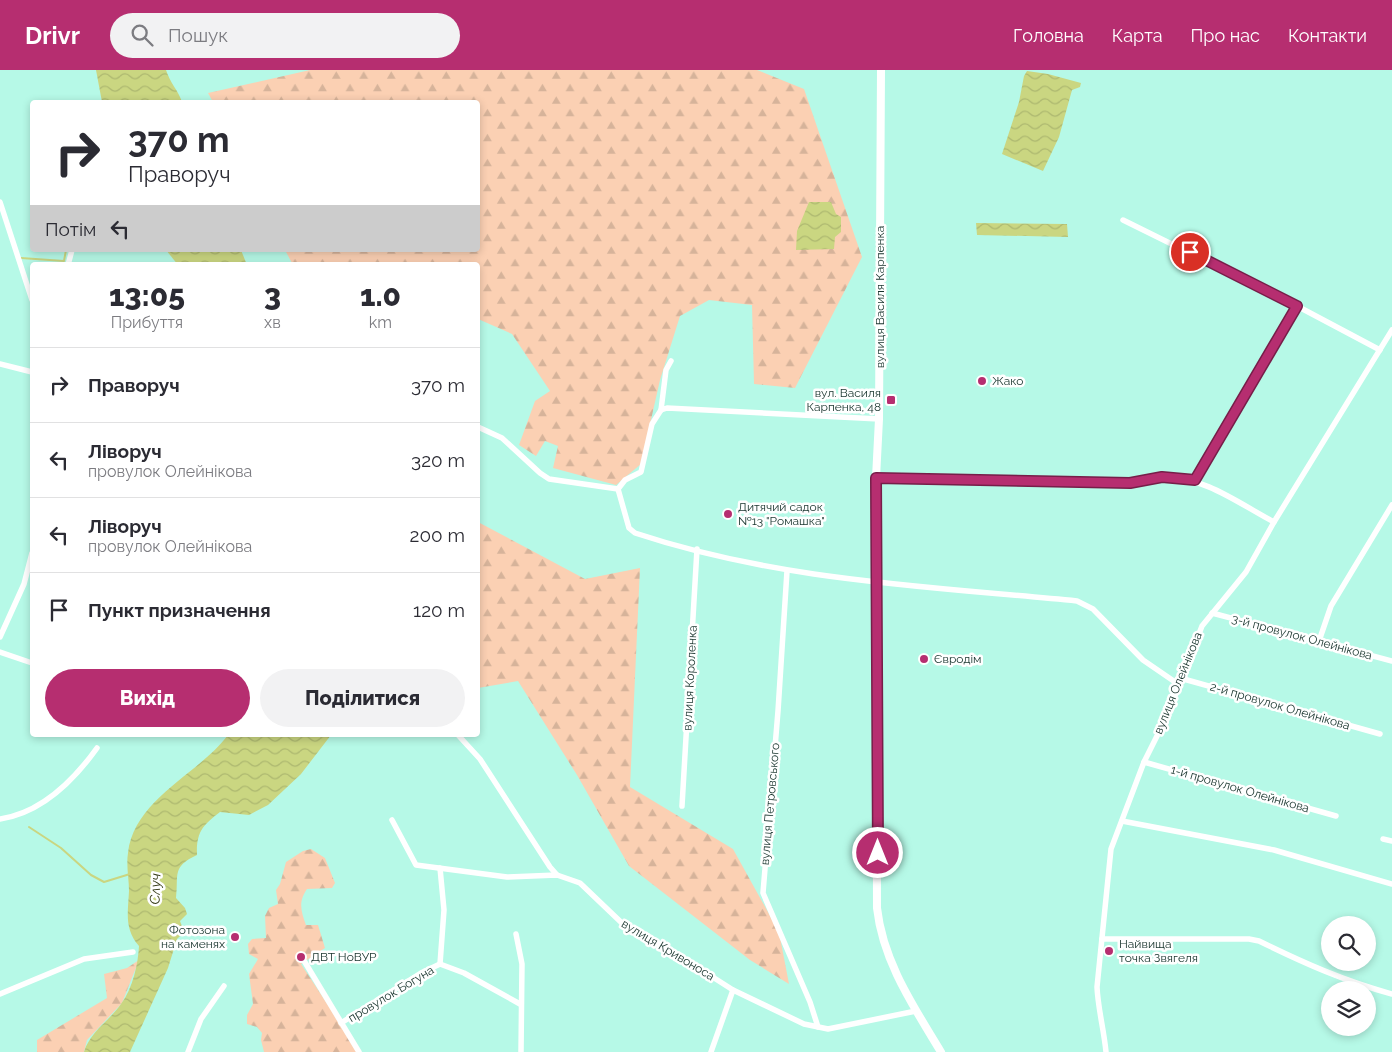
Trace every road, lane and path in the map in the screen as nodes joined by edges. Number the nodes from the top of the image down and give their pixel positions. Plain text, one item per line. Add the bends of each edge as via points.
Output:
1 (881, 70) edge
2 (0, 202) edge
3 (1123, 220) dead end
4 (30, 294) edge
5 (1297, 306) junction
6 (1392, 330) edge
7 (1380, 350) junction
8 (671, 361) dead end
9 (0, 364) edge
10 (30, 372) edge
11 (661, 410) junction
12 (880, 419) junction
13 (480, 428) edge
14 (876, 478) junction
15 (1195, 480) junction
16 (618, 489) junction
17 (1392, 506) edge
18 (1274, 522) junction
19 (697, 549) junction
20 (30, 561) edge
21 (787, 571) junction
22 (878, 584) junction
23 (1212, 613) junction
24 (0, 637) edge
25 (1319, 641) junction
26 (0, 652) edge
27 (1392, 661) edge
28 (30, 663) edge
29 (1179, 681) junction
30 (1380, 734) dead end
31 (460, 737) edge
32 (97, 748) dead end
33 (1144, 762) junction
34 (682, 806) dead end
35 (1336, 816) dead end
36 (0, 819) edge
37 (392, 820) dead end
38 (1122, 821) junction
39 (1383, 839) dead end
40 (1392, 841) edge
41 (440, 868) junction
42 (557, 875) junction
43 (1392, 884) edge
44 (516, 934) dead end
45 (1102, 938) junction
46 (133, 952) dead end
47 (303, 959) dead end
48 (440, 964) junction
49 (224, 986) dead end
50 (733, 990) junction
51 (0, 994) edge
52 (1392, 994) edge
53 (520, 1004) junction
54 (916, 1011) junction
55 (341, 1024) junction
56 (818, 1027) junction
57 (188, 1052) edge
58 (359, 1052) edge
59 (521, 1052) edge
60 (711, 1052) edge
61 (941, 1052) edge
62 (1106, 1052) edge

1 - 12 street, вулиця Василя Карпенка
2 - 4 street
3 - 5 street
5 - 7 street
5 - 15 street
6 - 7 street, вулиця Олейнікова
7 - 18 street, вулиця Олейнікова
8 - 11 street via 666,370
9 - 10 street
11 - 12 street
11 - 16 street via 652,424 640,472 625,480
12 - 14 street, вулиця Василя Карпенка
13 - 16 street via 502,438 549,479
14 - 15 street via 1130,483 1162,477
14 - 22 street, вулиця Василя Карпенка
15 - 18 street
16 - 19 street via 629,528 635,533
17 - 25 street via 1331,606
18 - 23 street, вулиця Олейнікова via 1246,572
19 - 21 street
19 - 34 street, вулиця Короленка
20 - 24 street via 24,584
21 - 22 street
21 - 56 street, вулиця Петровського via 763,893
22 - 29 street via 1076,601 1092,609 1143,660
22 - 54 street, вулиця Василя Карпенка via 878,908 890,964
23 - 25 street, 3-й провулок Олейнікова
23 - 29 street, вулиця Олейнікова via 1202,626
25 - 27 street, 3-й провулок Олейнікова
26 - 28 street
29 - 30 street, 2-й провулок Олейнікова
29 - 33 street, вулиця Олейнікова via 1168,714
31 - 42 street via 480,759
32 - 36 street via 61,789 24,812
33 - 35 street, 1-й провулок Олейнікова
33 - 38 street, вулиця Олейнікова
37 - 41 street, вулиця Кривоноса via 416,865
38 - 43 street via 1274,850
38 - 45 street, вулиця Олейнікова via 1111,849
39 - 40 street
41 - 42 street, вулиця Кривоноса via 507,877
41 - 48 street, провулок Богуна via 444,910
42 - 50 street, вулиця Кривоноса via 580,883 625,926
44 - 53 street via 522,964
45 - 52 street via 1249,939 1350,983
45 - 62 street, вулиця Олейнікова via 1097,987
46 - 51 street via 84,958
47 - 55 street
48 - 53 street, провулок Богуна via 464,973
48 - 55 street, провулок Богуна
49 - 57 street via 201,1019
50 - 56 street, вулиця Кривоноса via 804,1024
50 - 60 street
53 - 59 street
54 - 56 street, вулиця Кривоноса via 828,1029
54 - 61 street, вулиця Василя Карпенка
55 - 58 street

